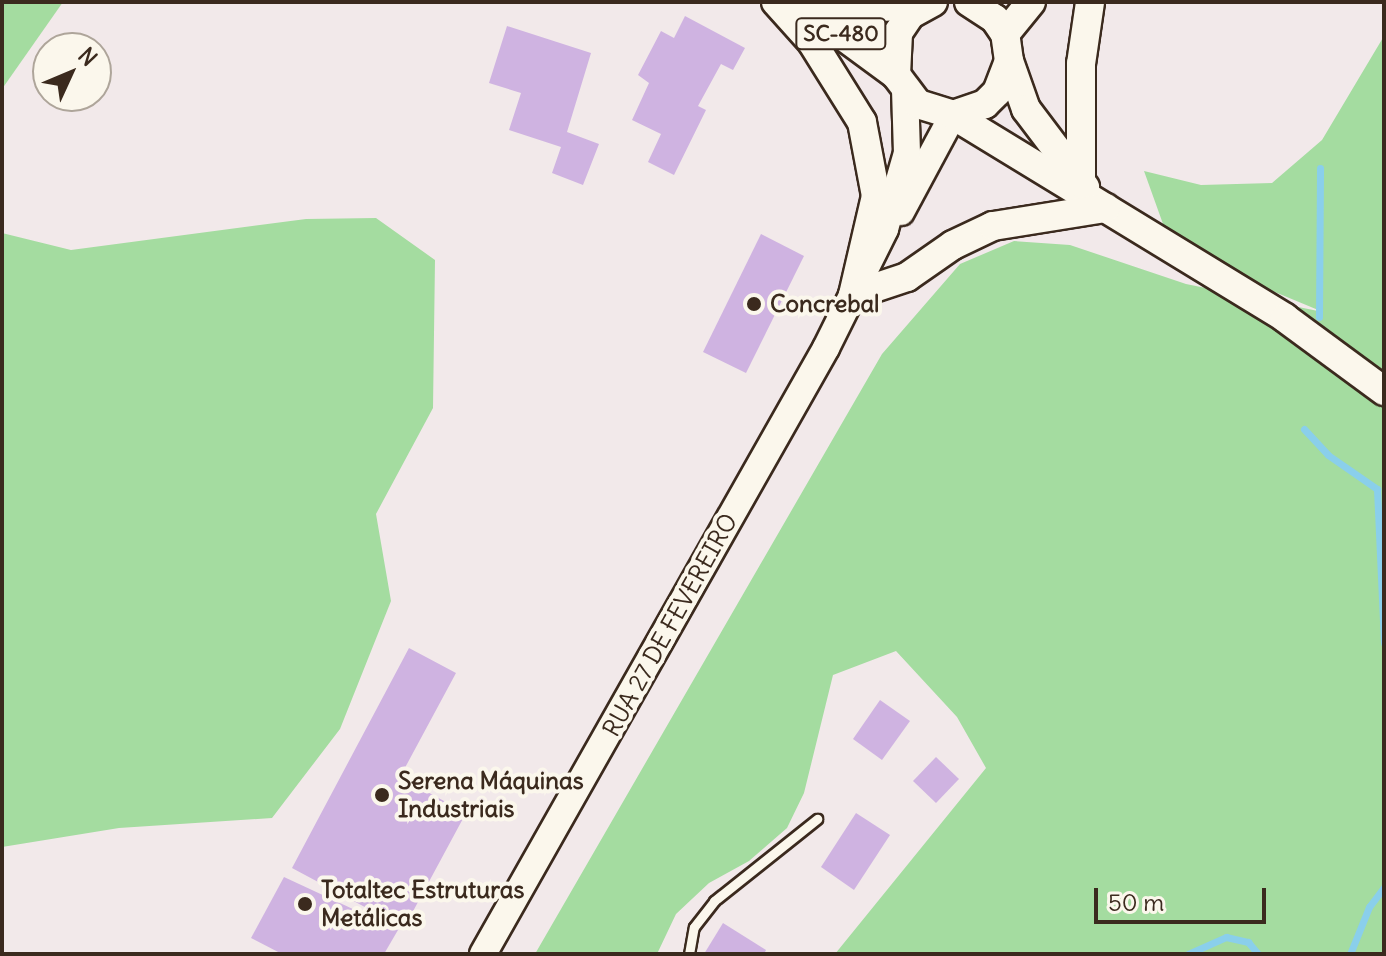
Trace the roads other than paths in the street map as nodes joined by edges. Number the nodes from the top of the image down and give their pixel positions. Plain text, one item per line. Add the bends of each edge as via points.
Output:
1 (779, 2) edge
2 (813, 2) edge
3 (969, 2) edge
4 (1031, 2) edge
5 (1090, 2) edge
6 (930, 3) edge
7 (1007, 48) junction
8 (900, 83) junction
9 (953, 115) junction
10 (1081, 183) junction
11 (1106, 208) junction
12 (853, 295) junction
13 (1384, 391) edge
14 (817, 819) dead end
15 (483, 954) edge
16 (689, 954) edge

1 - 8 main road, SC-480 via 828,25
1 - 12 main road via 812,42 862,122 876,196
2 - 6 main road, SC-480 via 867,8
3 - 7 main road via 995,19
4 - 7 main road
5 - 10 main road via 1081,64
6 - 8 main road via 898,33
7 - 9 main road via 997,92 985,104
7 - 10 main road via 1026,109
8 - 9 main road via 926,108
8 - 12 main road, RUA 27 DE FEVEREIRO via 907,153 885,229
9 - 11 main road
9 - 12 main road, RUA 27 DE FEVEREIRO
10 - 11 main road
11 - 12 main road via 993,226 953,245 907,277
11 - 13 main road via 1285,318
12 - 15 main road, RUA 27 DE FEVEREIRO
14 - 16 lane via 714,901 694,927

